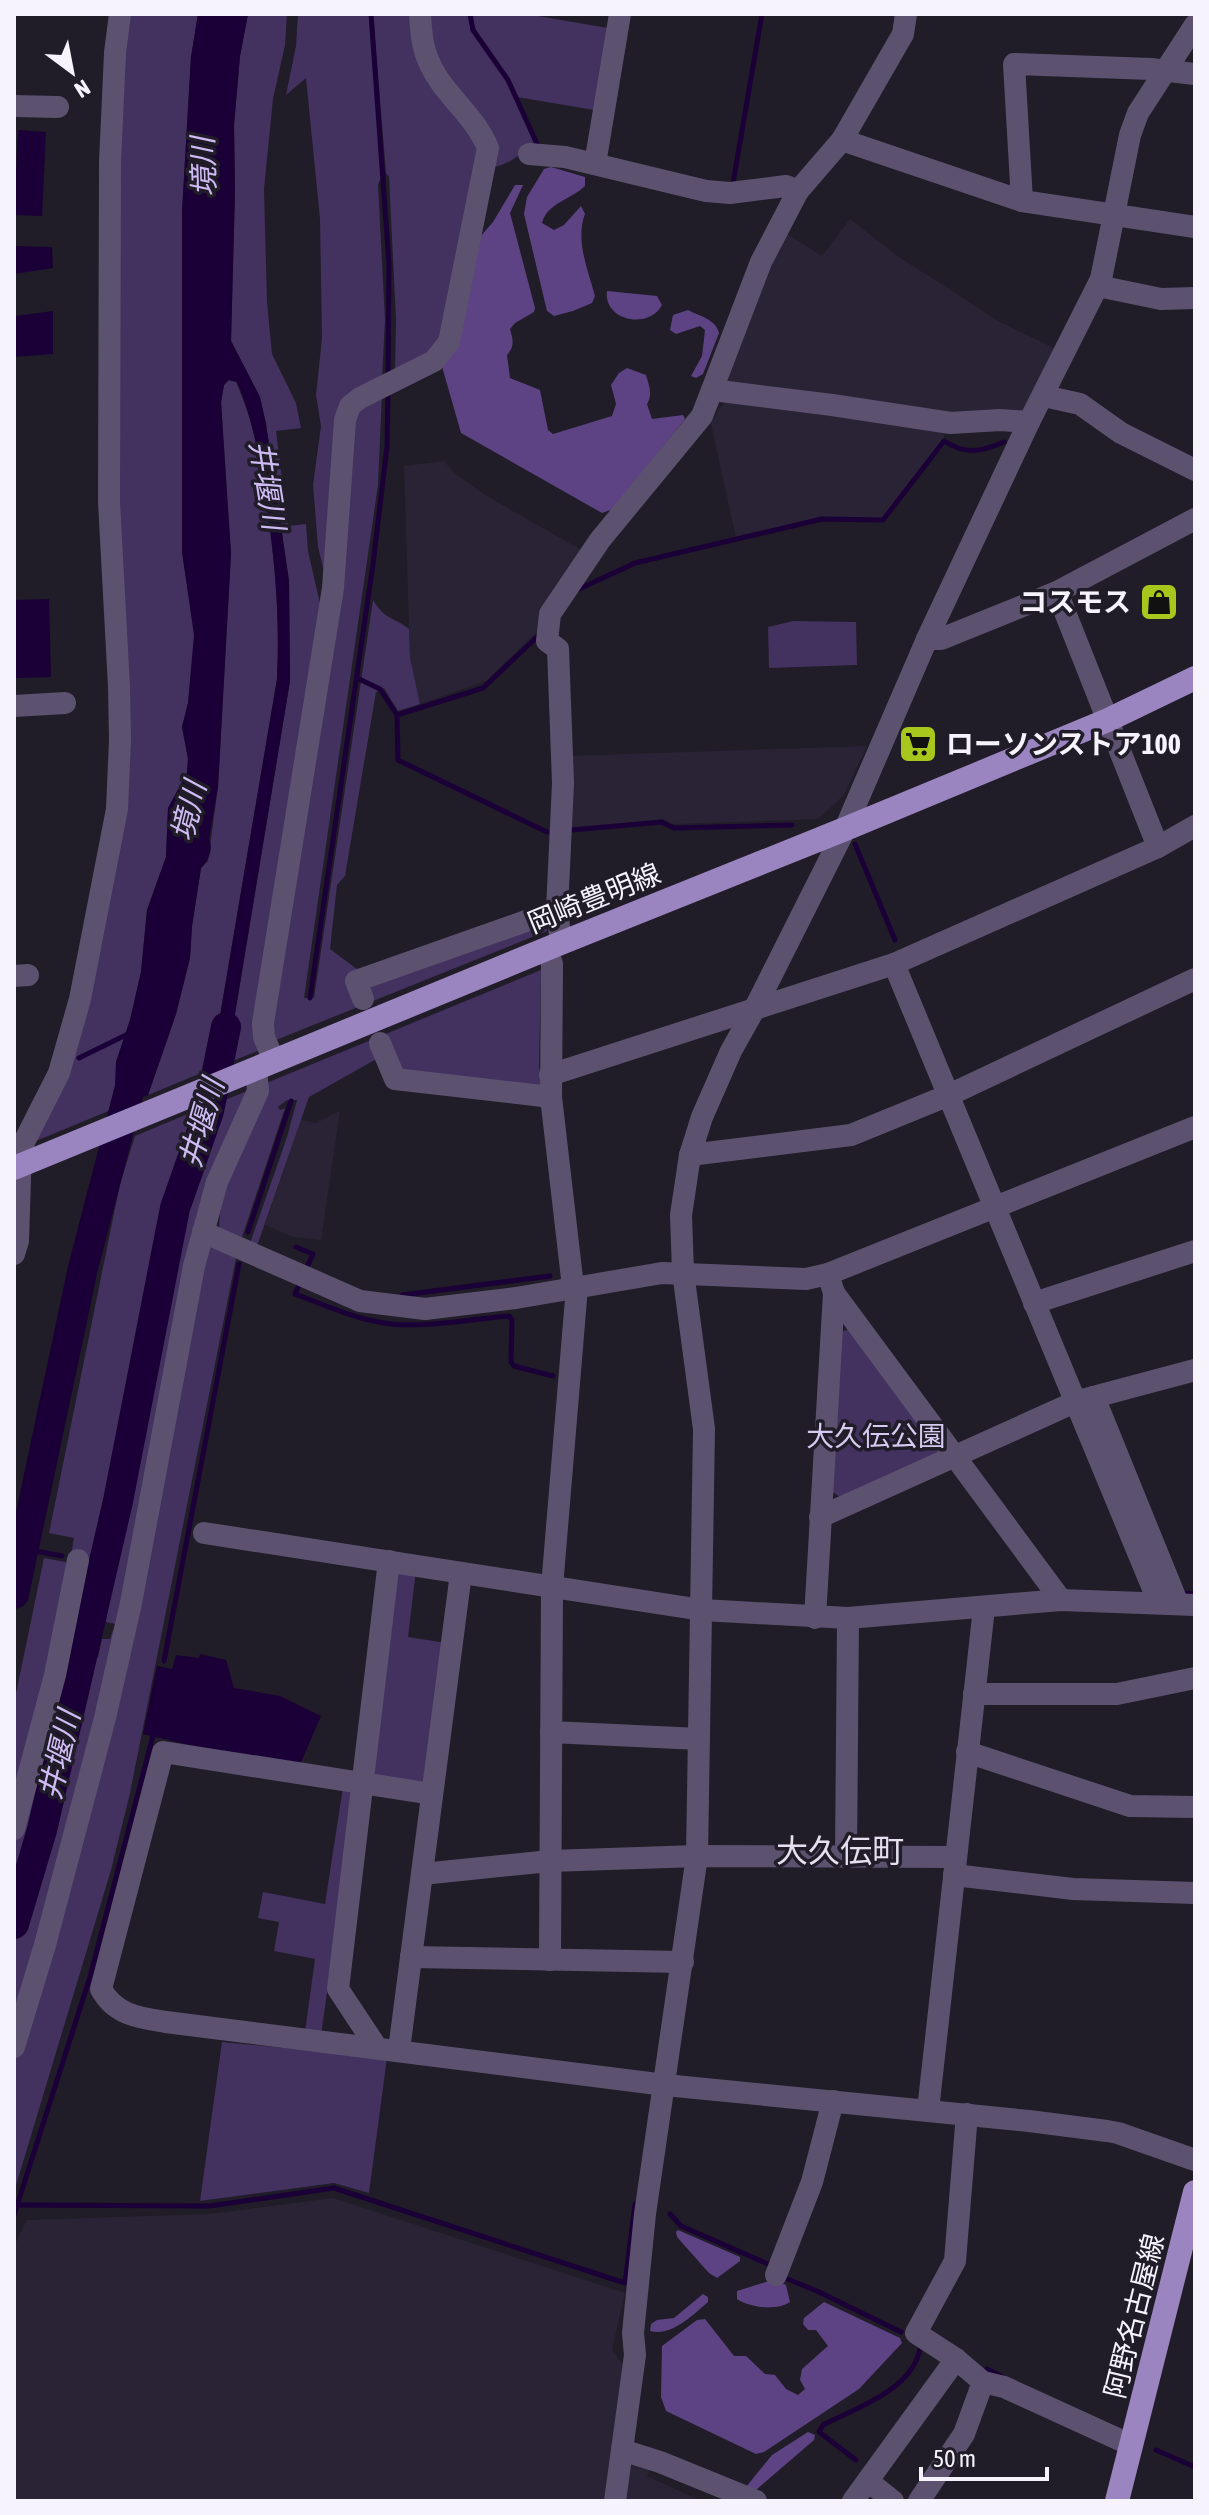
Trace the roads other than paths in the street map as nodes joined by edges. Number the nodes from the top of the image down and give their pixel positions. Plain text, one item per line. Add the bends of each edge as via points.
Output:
1 (120, 14) edge
2 (420, 14) edge
3 (620, 14) edge
4 (906, 14) edge
5 (1195, 25) edge
6 (1164, 71) junction
7 (1195, 74) edge
8 (14, 106) edge
9 (58, 107) dead end
10 (842, 140) junction
11 (529, 154) dead end
12 (595, 164) junction
13 (798, 191) junction
14 (1022, 201) junction
15 (1114, 216) junction
16 (1195, 227) edge
17 (1098, 286) junction
18 (1195, 298) edge
19 (712, 390) junction
20 (1044, 396) junction
21 (1029, 422) junction
22 (1195, 470) edge
23 (1195, 519) edge
24 (1057, 592) junction
25 (927, 639) junction
26 (1195, 678) edge
27 (65, 703) dead end
28 (14, 706) edge
29 (1108, 720) junction
30 (1195, 826) edge
31 (845, 829) junction
32 (1158, 847) junction
33 (557, 910) junction
34 (554, 946) junction
35 (894, 964) junction
36 (1195, 979) edge
37 (363, 999) dead end
38 (755, 1008) junction
39 (380, 1043) dead end
40 (261, 1066) junction
41 (550, 1086) junction
42 (949, 1095) junction
43 (1195, 1127) edge
44 (690, 1155) junction
45 (19, 1158) edge
46 (995, 1209) junction
47 (203, 1232) junction
48 (1195, 1251) edge
49 (14, 1254) edge
50 (683, 1272) junction
51 (831, 1284) junction
52 (575, 1287) junction
53 (1034, 1303) junction
54 (1195, 1370) edge
55 (1085, 1400) junction
56 (955, 1457) junction
57 (820, 1517) junction
58 (204, 1533) dead end
59 (78, 1560) dead end
60 (389, 1561) junction
61 (461, 1573) junction
62 (552, 1587) junction
63 (1061, 1600) junction
64 (1177, 1604) edge
65 (984, 1608) junction
66 (702, 1610) junction
67 (815, 1618) junction
68 (848, 1618) junction
69 (1195, 1678) edge
70 (974, 1694) junction
71 (551, 1732) junction
72 (699, 1739) junction
73 (967, 1752) junction
74 (362, 1785) junction
75 (432, 1794) junction
76 (1195, 1807) edge
77 (14, 1829) edge
78 (697, 1856) junction
79 (846, 1857) junction
80 (550, 1861) junction
81 (955, 1866) junction
82 (422, 1874) junction
83 (1195, 1893) edge
84 (411, 1957) junction
85 (550, 1960) junction
86 (683, 1962) junction
87 (14, 2047) edge
88 (388, 2049) junction
89 (665, 2085) junction
90 (833, 2101) junction
91 (928, 2110) junction
92 (967, 2114) junction
93 (1195, 2160) edge
94 (1195, 2192) edge
95 (776, 2275) dead end
96 (956, 2359) junction
97 (983, 2382) junction
98 (1131, 2445) junction
99 (622, 2450) junction
100 (868, 2481) junction
101 (615, 2501) edge
102 (756, 2501) edge
103 (853, 2501) edge
104 (893, 2501) edge
105 (919, 2501) edge
106 (1117, 2501) edge

1 - 45 street via 110,162 109,486 119,700 117,809 80,999 59,1073
2 - 40 street via 429,63 488,148 449,342 434,361 350,406 345,420 333,588 263,1023
3 - 12 street
4 - 10 street via 903,34
5 - 6 street
6 - 7 street
6 - 14 street via 1014,64
6 - 15 street via 1130,135
8 - 9 street
10 - 13 street
10 - 14 street
11 - 12 street
12 - 13 street via 706,191 786,186
13 - 19 street via 761,262
14 - 15 street
15 - 16 street
15 - 17 street
17 - 18 street via 1161,299
17 - 20 street
19 - 21 street via 951,423
19 - 33 street via 702,416 600,540 550,614 547,641 558,649 563,783
20 - 21 street
20 - 22 street via 1080,404 1121,433
21 - 25 street
23 - 24 street
24 - 25 street via 941,639
24 - 29 street
25 - 31 street
26 - 29 main road, 岡崎豊明線
27 - 28 street
29 - 31 main road, 岡崎豊明線
29 - 32 street
30 - 32 street
31 - 34 main road, 岡崎豊明線
31 - 38 street
32 - 35 street
33 - 34 street
33 - 37 street via 356,981
34 - 40 main road, 岡崎豊明線
34 - 41 street
35 - 38 street
35 - 42 street
36 - 42 street
38 - 41 street
38 - 44 street via 713,1091
39 - 41 street via 395,1079
40 - 45 main road, 岡崎豊明線
40 - 47 street via 258,1091 217,1182
41 - 52 street
42 - 44 street via 851,1135
42 - 46 street
43 - 46 street
44 - 50 street via 681,1215
45 - 49 street
46 - 51 street
46 - 53 street
47 - 52 street via 360,1301 435,1308
47 - 87 street via 108,1703
48 - 53 street
50 - 51 street
50 - 52 street
50 - 66 street via 704,1429
51 - 56 street
51 - 57 street
52 - 62 street
53 - 55 street
54 - 55 street
55 - 56 street
55 - 64 street
56 - 57 street
56 - 63 street
57 - 67 street
58 - 60 street
59 - 77 street via 55,1675
60 - 61 street
60 - 74 street
61 - 62 street
61 - 75 street
62 - 66 street
62 - 71 street
63 - 64 street
63 - 65 street
65 - 68 street
65 - 70 street
66 - 67 street
66 - 72 street
67 - 68 street
68 - 79 street
69 - 70 street via 1117,1694
70 - 73 street
71 - 72 street
71 - 80 street
72 - 78 street
73 - 76 street via 1130,1806
73 - 81 street
74 - 75 street
74 - 88 street via 338,1989
74 - 88 street via 163,1752 101,1989 108,2002 137,2017
75 - 82 street
78 - 79 street
78 - 80 street
78 - 86 street
79 - 81 street
80 - 82 street
80 - 85 street
81 - 83 street via 1073,1889
81 - 91 street
82 - 84 street
84 - 85 street
84 - 88 street
85 - 86 street
86 - 89 street
88 - 89 street
89 - 90 street
89 - 99 street via 645,2214
90 - 91 street
90 - 95 street via 812,2182
91 - 92 street
92 - 93 street via 1118,2133
92 - 96 street via 955,2261 916,2333
94 - 98 main road, 阿野名古屋線
96 - 97 street
96 - 100 street
97 - 98 street
97 - 105 street via 964,2434
98 - 106 main road, 阿野名古屋線
99 - 101 street
99 - 102 street
100 - 103 street
100 - 104 street

